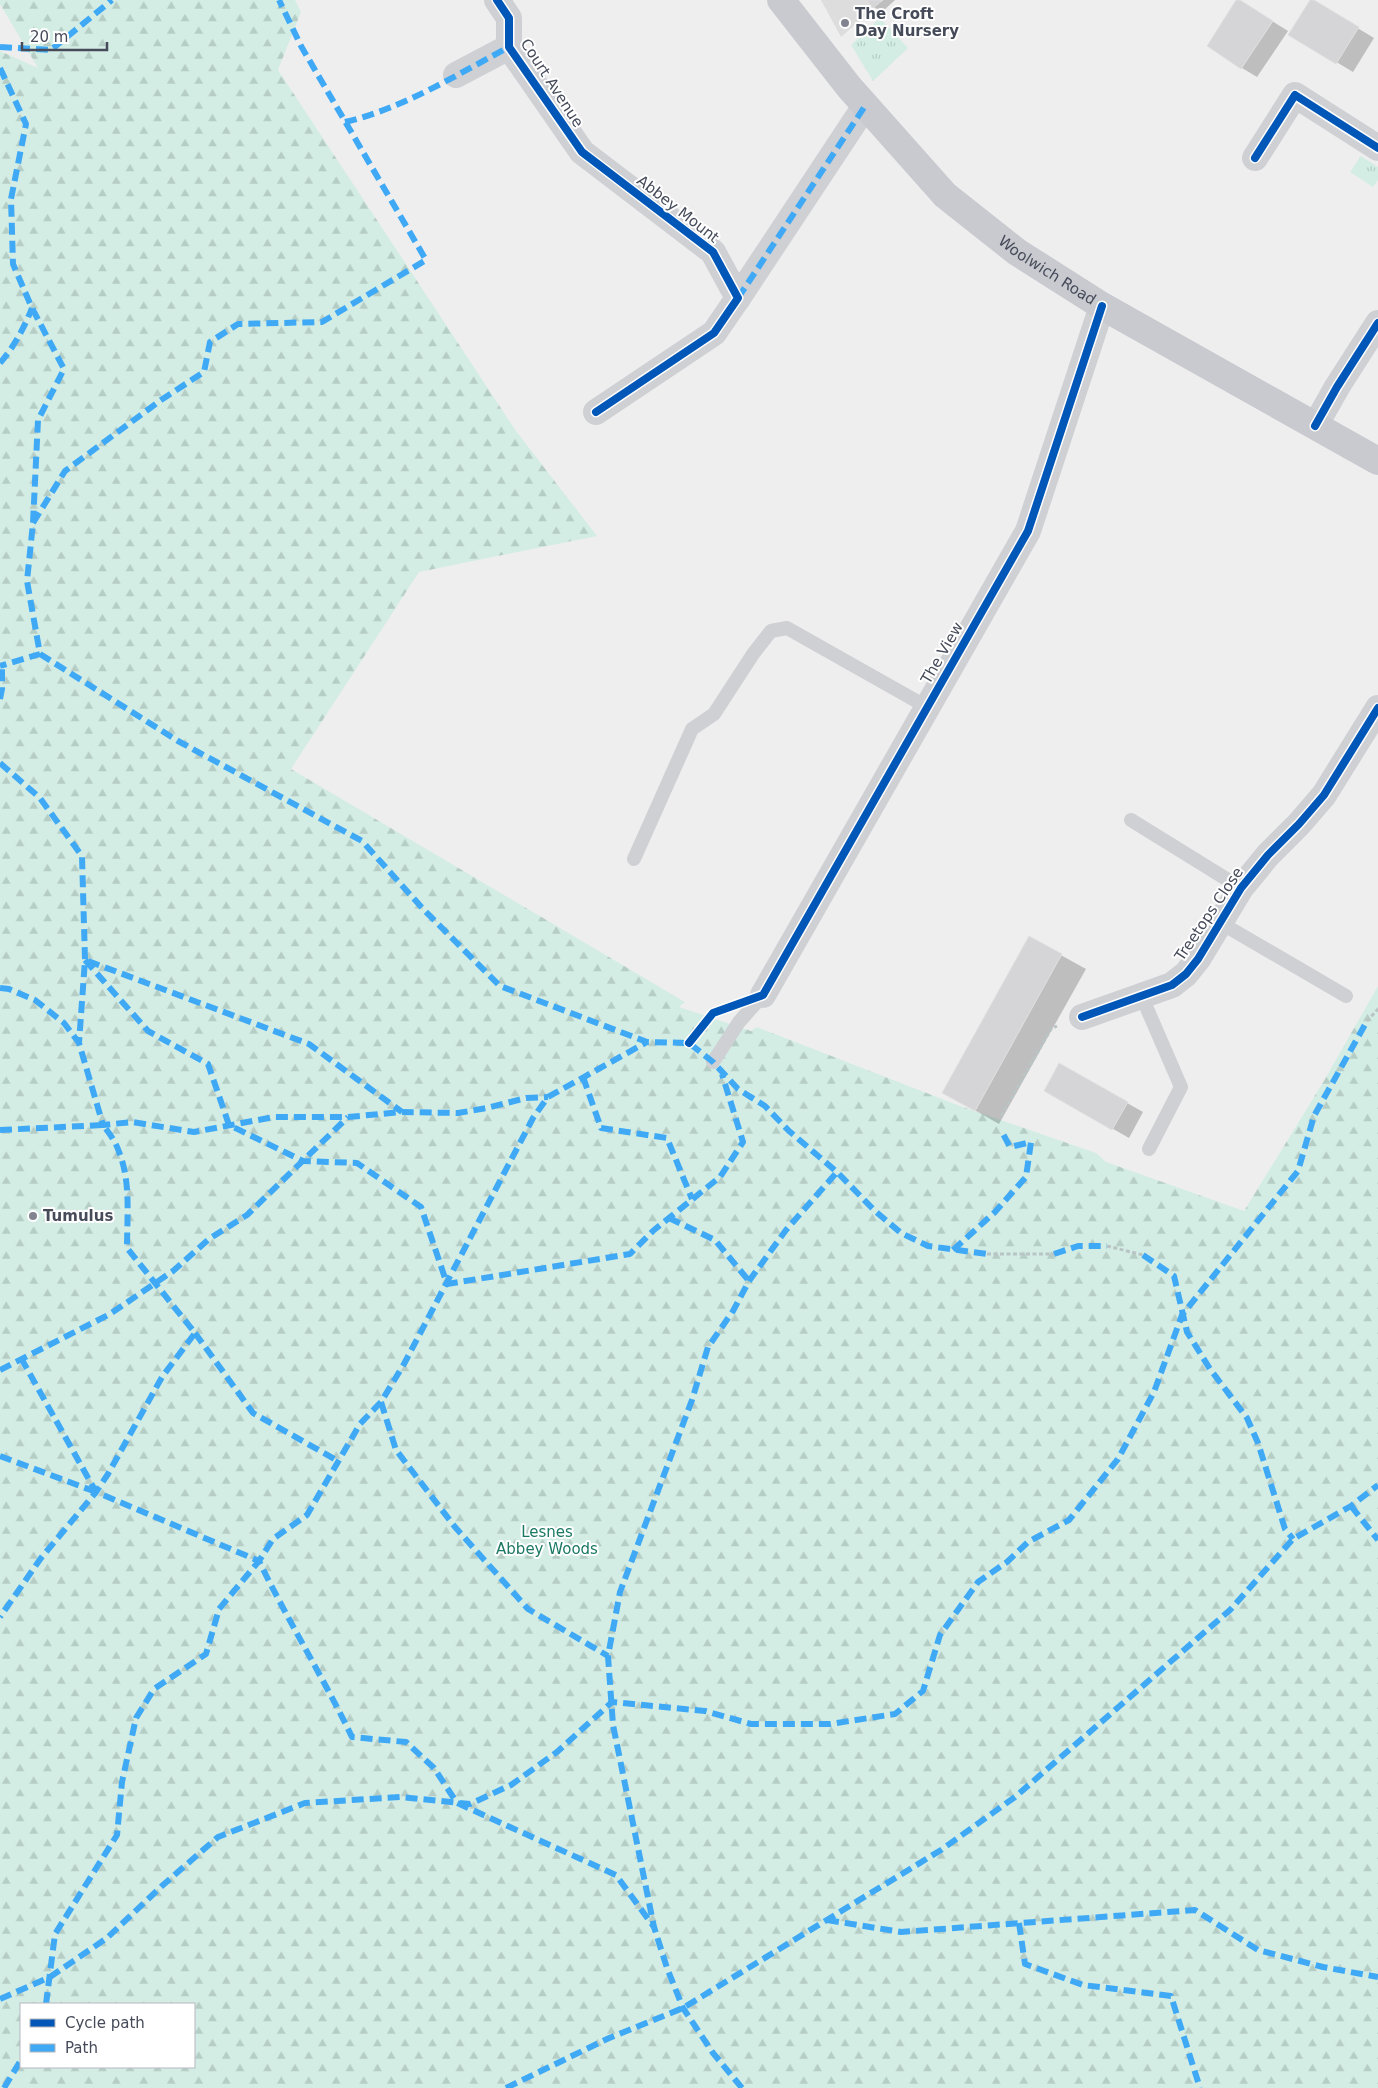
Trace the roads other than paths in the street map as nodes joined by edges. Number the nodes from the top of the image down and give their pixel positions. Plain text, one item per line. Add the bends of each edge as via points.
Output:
1 (497, 0) edge
2 (781, 0) edge
3 (509, 47) junction
4 (456, 75) dead end
5 (865, 106) junction
6 (1378, 148) edge
7 (582, 152) joint
8 (1255, 158) dead end
9 (738, 298) junction
10 (1102, 306) junction
11 (1378, 323) edge
12 (596, 412) dead end
13 (1315, 426) junction
14 (1378, 461) edge
15 (927, 707) junction
16 (1378, 708) edge
17 (1131, 820) dead end
18 (634, 859) dead end
19 (1241, 888) junction
20 (1219, 922) junction
21 (763, 995) joint
22 (1142, 996) junction
23 (1346, 996) dead end
24 (1082, 1017) road end
25 (713, 1062) dead end
26 (1149, 1148) dead end

1 - 3 street, Court Avenue via 509,18
2 - 5 main road, Woolwich Road
3 - 4 street, Court Avenue
3 - 7 street, Court Avenue
5 - 9 street
5 - 10 main road, Woolwich Road via 945,195 1017,252
6 - 8 street via 1296,95
7 - 9 street, Abbey Mount via 713,252
9 - 12 street via 714,333
10 - 13 main road, Woolwich Road
10 - 15 street, The View via 1028,531
11 - 13 street
13 - 14 main road, Woolwich Road
15 - 18 lane via 786,628 771,631 714,714 692,729
15 - 21 street, The View
16 - 19 street, Treetops Close via 1324,795
17 - 19 lane
19 - 20 street, Treetops Close
20 - 22 street, Treetops Close via 1198,960 1186,974 1172,986
20 - 23 lane
21 - 25 lane via 739,1022
22 - 24 street, Treetops Close
22 - 26 lane via 1181,1087

